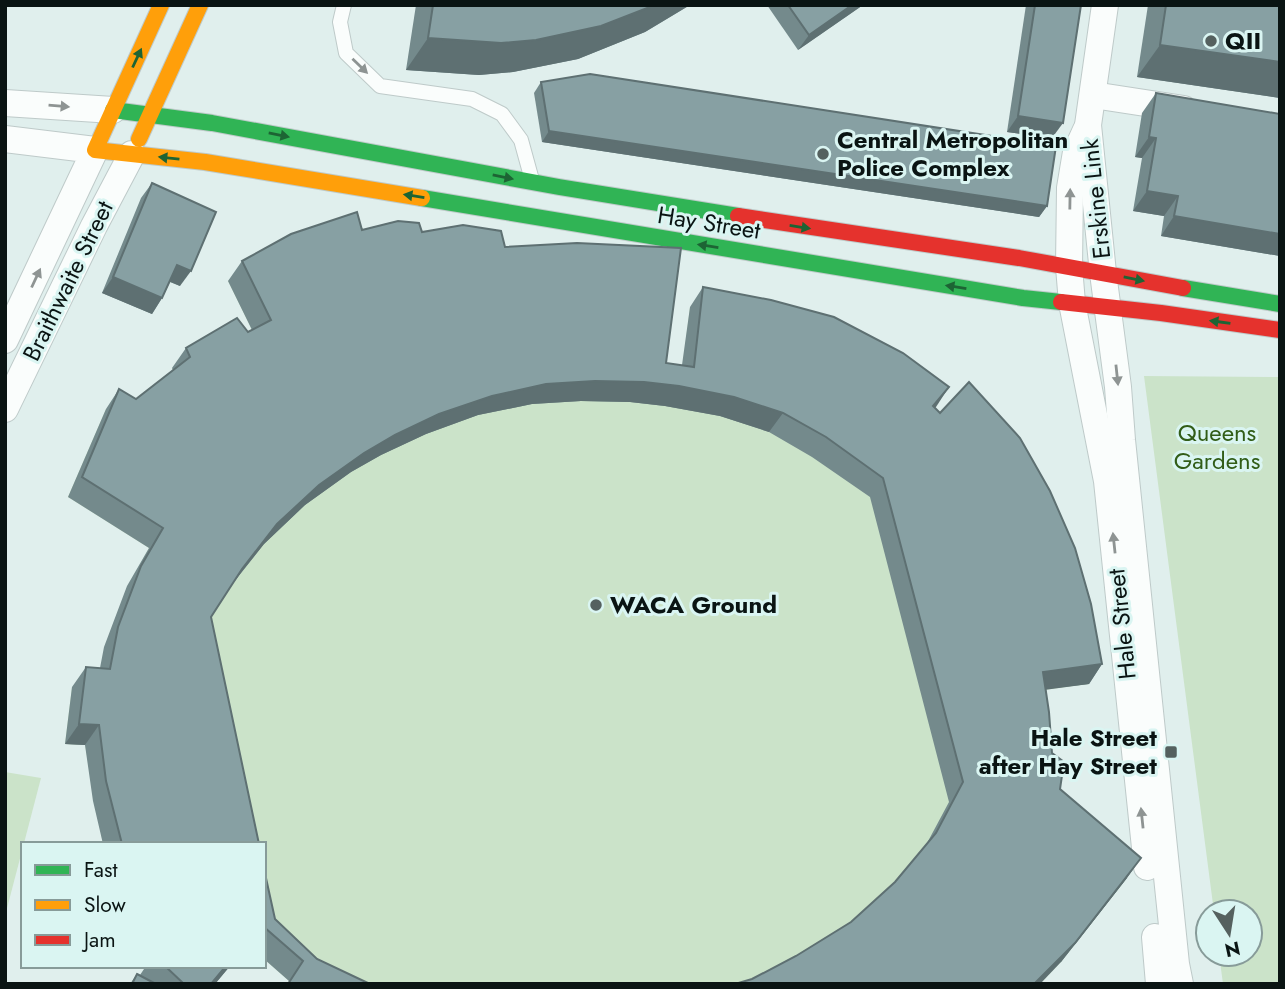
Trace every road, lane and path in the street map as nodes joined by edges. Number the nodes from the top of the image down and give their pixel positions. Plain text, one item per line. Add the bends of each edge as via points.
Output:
1 (162, 5) edge
2 (200, 5) edge
3 (344, 5) edge
4 (1105, 5) edge
5 (1093, 95) junction
6 (5, 103) edge
7 (113, 110) junction
8 (1214, 114) edge
9 (149, 116) junction
10 (1088, 125) junction
11 (5, 139) edge
12 (95, 150) junction
13 (132, 154) junction
14 (533, 183) junction
15 (1069, 267) junction
16 (1103, 273) junction
17 (1072, 303) junction
18 (1280, 304) edge
19 (1110, 307) junction
20 (1280, 330) edge
21 (5, 340) edge
22 (5, 409) edge
23 (1159, 984) edge
24 (1180, 984) edge

7 -> 1 main road
2 - 9 main road
3 -> 14 lane via 340,22 346,53 380,86 472,99 502,114 521,140
4 - 5 street, Erskine Link
5 - 8 street
5 - 10 street, Erskine Link
6 -> 7 street
7 - 9 main road, Hay Street
7 - 12 main road
9 - 13 main road
9 -> 14 main road, Hay Street via 212,123
15 -> 10 street, Erskine Link via 1070,188 1076,152
10 - 16 street, Erskine Link
11 - 12 street
12 - 13 main road, Hay Street
21 -> 12 street, Braithwaite Street
17 -> 13 main road, Hay Street via 205,162
13 - 22 street, Braithwaite Street
14 -> 15 main road, Hay Street
15 - 16 main road, Hay Street
15 - 17 street, Hale Street
16 -> 18 main road, Hay Street
16 - 19 street, Hale Street
17 - 19 main road, Hay Street
23 -> 17 street, Hale Street via 1107,481
20 -> 19 main road, Hay Street
19 -> 24 street, Hale Street

